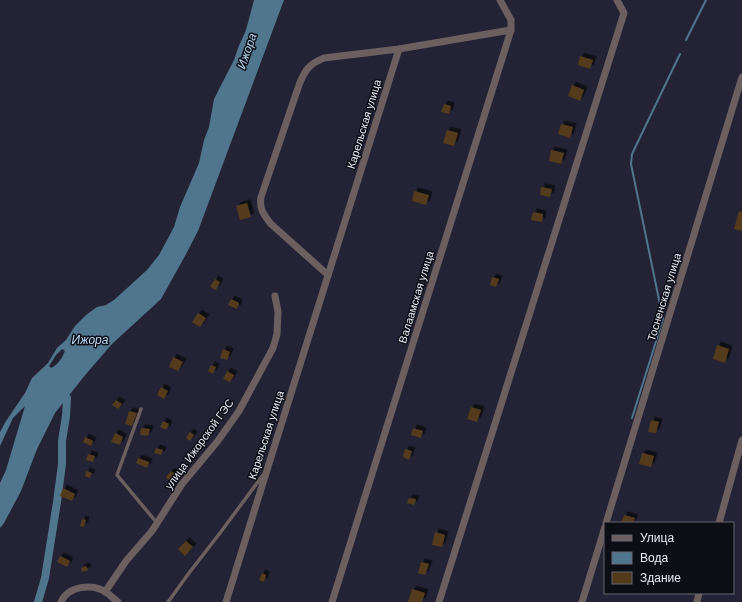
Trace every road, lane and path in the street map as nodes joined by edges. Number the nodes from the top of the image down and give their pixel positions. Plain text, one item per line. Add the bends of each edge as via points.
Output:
1 (500, 0) edge
2 (617, 0) edge
3 (511, 30) junction
4 (399, 49) junction
5 (742, 77) edge
6 (328, 275) junction
7 (275, 296) dead end
8 (141, 409) dead end
9 (742, 440) edge
10 (267, 470) junction
11 (606, 522) edge
12 (719, 522) edge
13 (157, 523) junction
14 (604, 530) edge
15 (105, 592) junction
16 (61, 602) edge
17 (118, 602) edge
18 (168, 602) edge
19 (226, 602) edge
20 (332, 602) edge
21 (439, 602) edge
22 (582, 602) edge

1 - 3 street via 511,20
2 - 21 street via 624,14
3 - 4 street
3 - 20 street, Валаамская улица
4 - 6 street, Карельская улица
4 - 6 street via 324,58 316,61 304,72 261,197 261,209 271,224
5 - 11 street, Тосненская улица
6 - 10 street, Карельская улица
7 - 13 street, улица Ижорской ГЭС via 278,312 277,334 273,348 238,411 217,442 182,484
8 - 13 lane via 117,475
9 - 12 street
10 - 18 lane
10 - 19 street, Карельская улица
13 - 15 street, улица Ижорской ГЭС
14 - 22 street
15 - 16 street via 95,588 78,588 63,597
15 - 17 street

